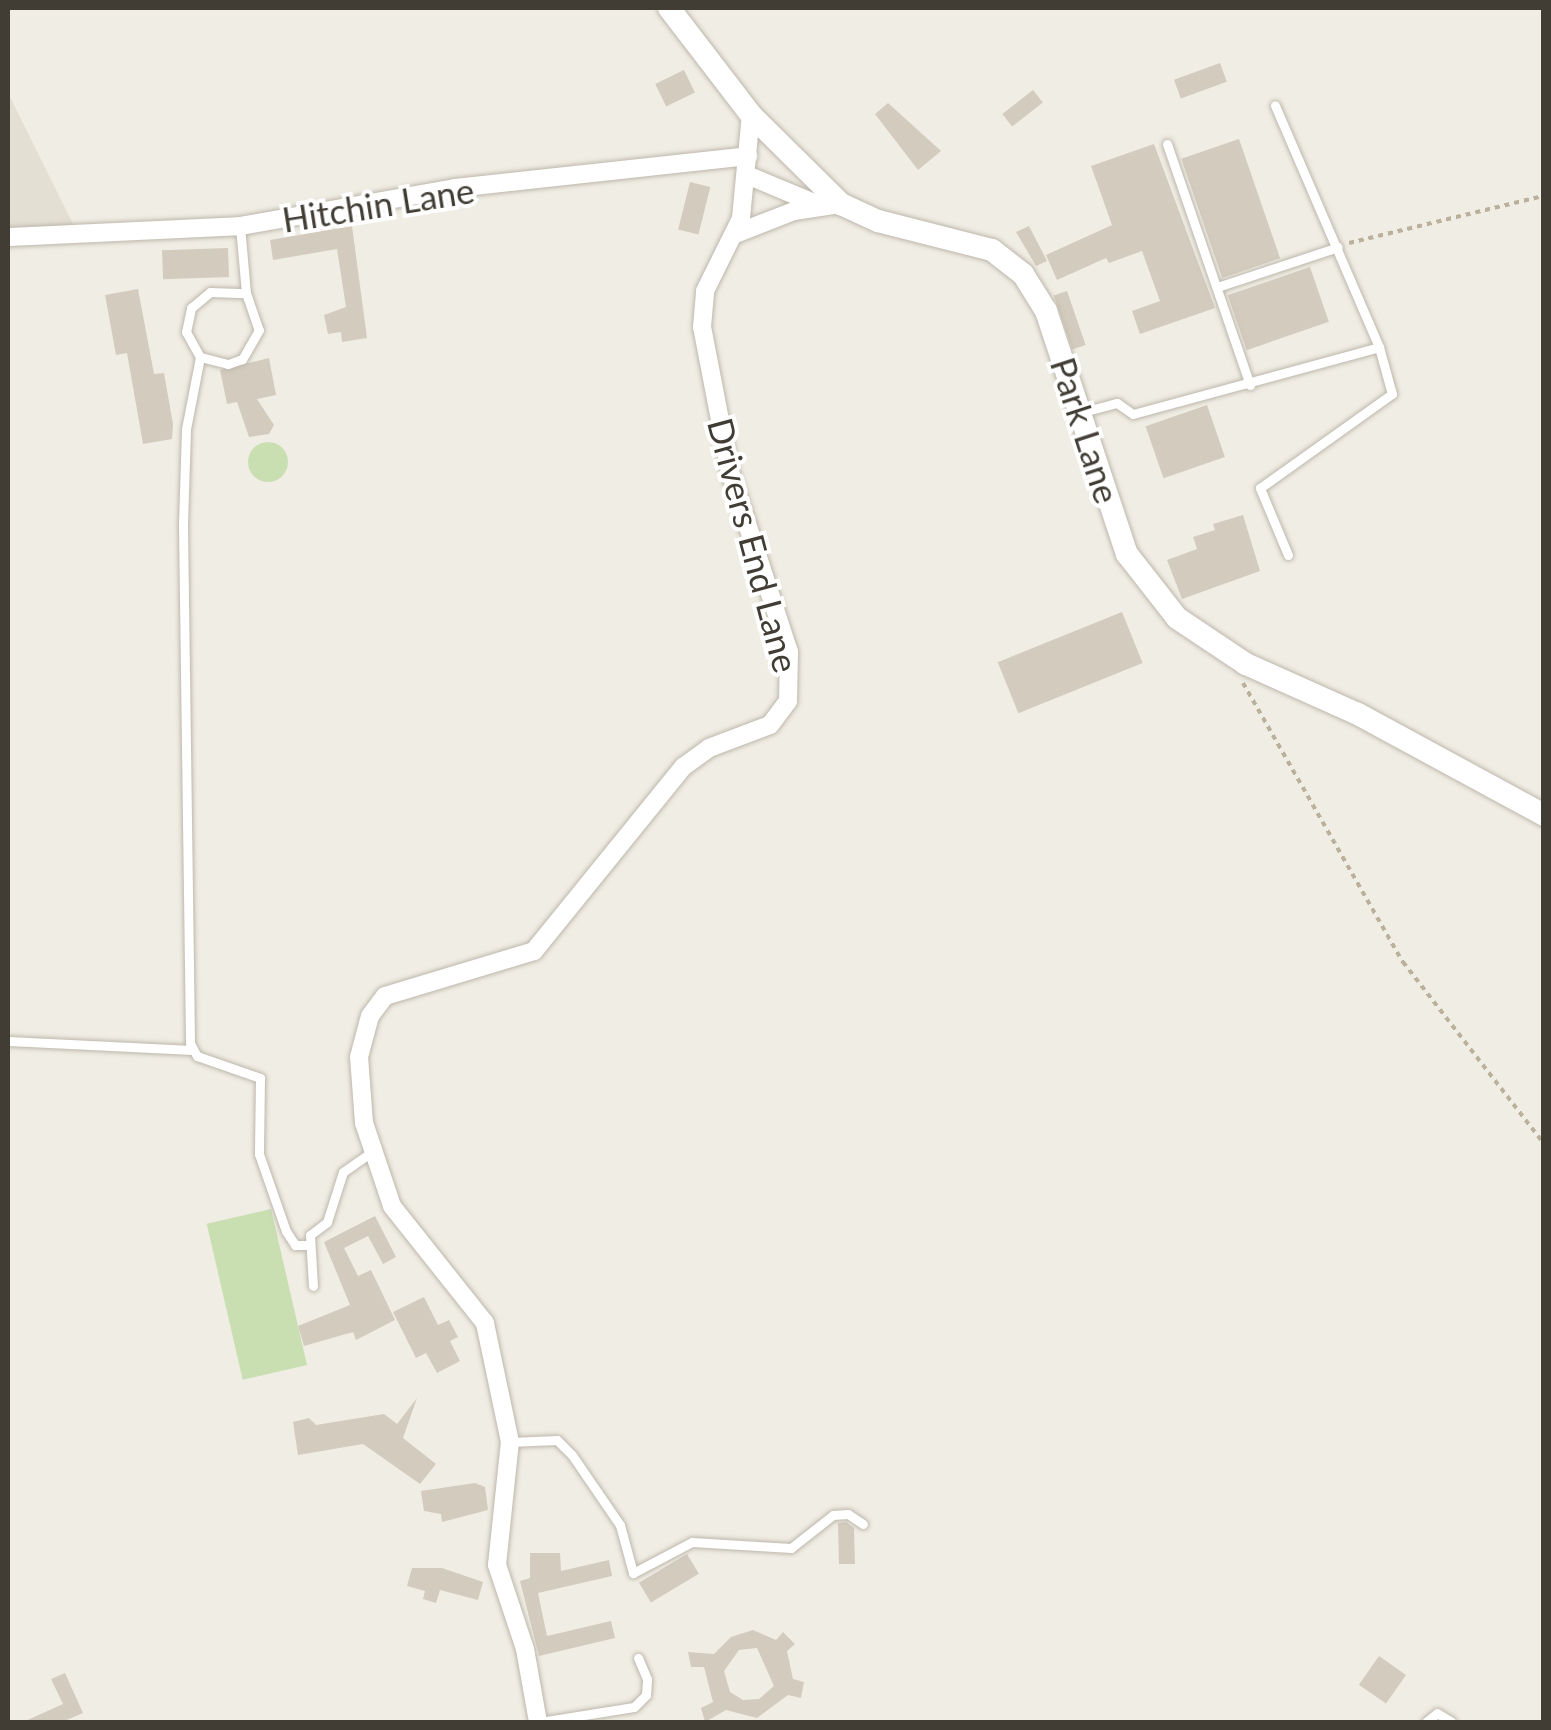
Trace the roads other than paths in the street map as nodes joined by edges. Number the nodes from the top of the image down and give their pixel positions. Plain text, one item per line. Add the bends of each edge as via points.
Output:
1 (669, 8) edge
2 (1274, 106) dead end
3 (752, 115) junction
4 (1167, 144) dead end
5 (748, 156) junction
6 (794, 158) junction
7 (746, 175) junction
8 (775, 182) junction
9 (831, 205) junction
10 (240, 226) junction
11 (735, 234) junction
12 (8, 237) edge
13 (1338, 247) junction
14 (1220, 286) junction
15 (246, 292) junction
16 (1379, 346) junction
17 (200, 357) junction
18 (1250, 386) junction
19 (1083, 412) junction
20 (1288, 556) dead end
21 (1544, 815) edge
22 (8, 1040) edge
23 (194, 1050) junction
24 (372, 1152) junction
25 (306, 1244) junction
26 (313, 1286) dead end
27 (510, 1442) junction
28 (863, 1524) dead end
29 (638, 1658) dead end
30 (539, 1722) edge
31 (1426, 1722) edge
32 (1452, 1722) edge

1 - 3 street, Park Lane
2 - 13 lane
3 - 5 street, Drivers End Lane
3 - 6 street, Park Lane
4 - 14 lane
5 - 7 street, Drivers End Lane
5 - 10 street, Hitchin Lane via 456,188
6 - 8 street
6 - 9 street, Park Lane
7 - 8 street
7 - 11 street, Drivers End Lane
8 - 9 street
9 - 11 street
9 - 19 street, Park Lane via 1008,259 1046,311
10 - 12 street, Hitchin Lane
10 - 15 lane
11 - 24 street, Drivers End Lane via 704,290 702,327 730,472 789,652 788,701 770,725 709,748 683,767 534,951 418,981 377,1004 362,1042 358,1078
13 - 14 lane
13 - 16 lane
14 - 18 lane
15 - 17 lane via 210,292 191,308 186,332
15 - 17 lane via 259,330 252,348 228,364
16 - 18 lane
16 - 20 lane via 1392,394 1260,488
17 - 23 lane via 186,428 183,526 182,804
18 - 19 lane via 1133,414 1117,403
19 - 21 street, Park Lane via 1118,532 1140,574 1177,618 1246,664 1358,714
22 - 23 lane
23 - 25 lane via 210,1063 260,1078 259,1154 286,1231 295,1244
24 - 25 lane via 342,1172 326,1222
24 - 27 street, Drivers End Lane via 392,1206 485,1322
25 - 26 lane
27 - 28 lane via 556,1440 572,1455 620,1525 633,1574 692,1542 792,1548 832,1515 848,1514
27 - 30 street, Drivers End Lane via 497,1565 525,1649
29 - 30 lane via 646,1694 634,1707
31 - 32 lane via 1438,1714

